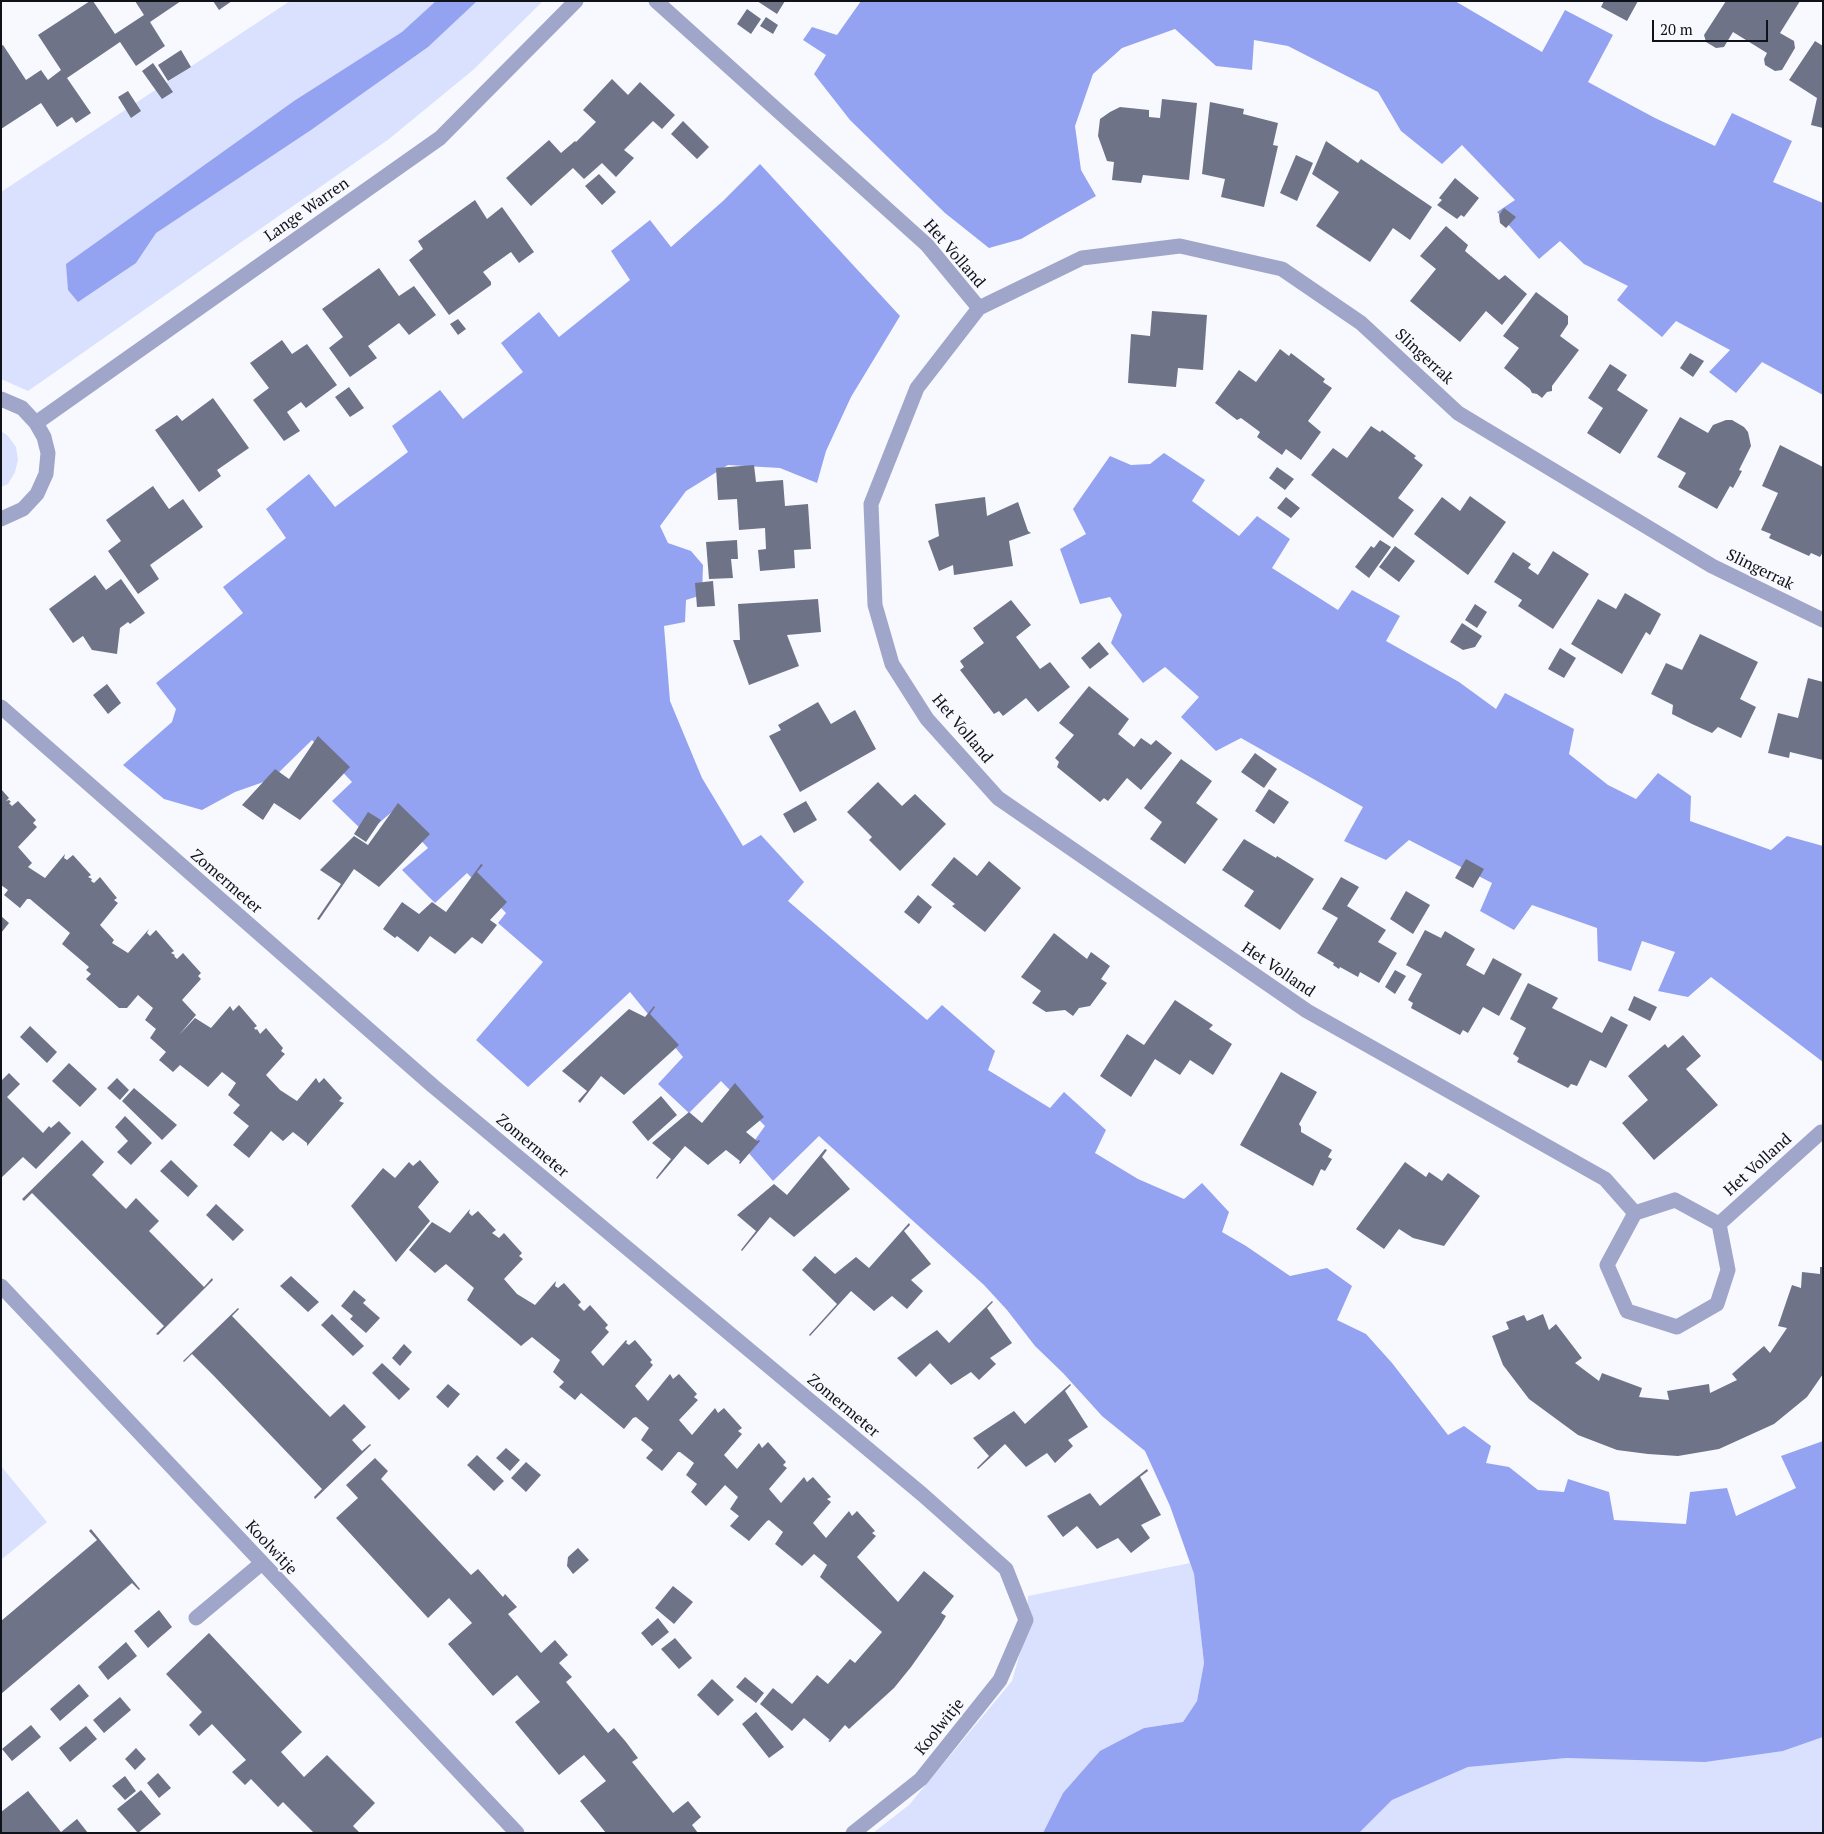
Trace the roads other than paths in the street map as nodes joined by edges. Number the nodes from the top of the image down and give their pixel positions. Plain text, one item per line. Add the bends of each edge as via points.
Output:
1 (576, 1) edge
2 (656, 1) edge
3 (978, 308) junction
4 (1, 399) edge
5 (36, 423) junction
6 (1, 519) edge
7 (1823, 620) edge
8 (1, 707) edge
9 (1821, 1132) dead end
10 (1635, 1213) junction
11 (1719, 1224) junction
12 (1, 1286) edge
13 (262, 1563) junction
14 (196, 1618) dead end
15 (1026, 1620) joint
16 (517, 1833) edge
17 (853, 1833) edge

1 - 5 street, Lange Warren via 440,138
2 - 3 street, Het Volland via 927,245
3 - 7 street, Slingerrak via 1082,258 1180,246 1282,269 1361,323 1458,412 1712,566
3 - 10 street, Het Volland via 917,388 871,504 875,605 892,664 927,719 998,798 1307,1011 1604,1179
4 - 5 street via 22,408
5 - 6 street via 48,453 46,474 37,494 23,509
8 - 15 street, Zomermeter via 433,1086 923,1495 1006,1569
9 - 11 street, Het Volland
10 - 11 street via 1674,1200
10 - 11 street via 1607,1266 1627,1311 1677,1327 1718,1304 1728,1270
12 - 13 street, Koolwitje
13 - 14 street
13 - 16 street, Koolwitje
15 - 17 street, Koolwitje via 1000,1680 921,1779

